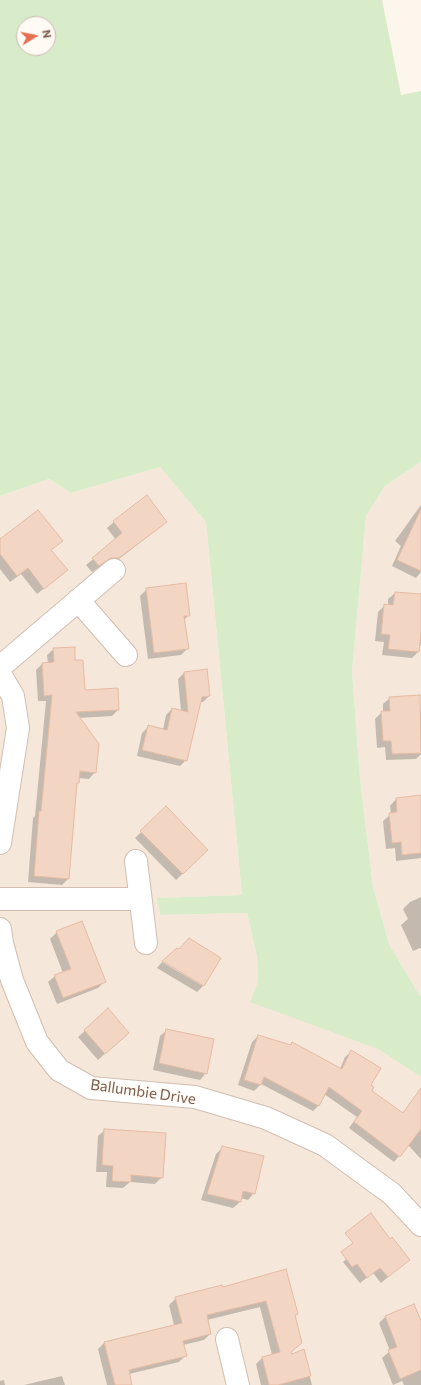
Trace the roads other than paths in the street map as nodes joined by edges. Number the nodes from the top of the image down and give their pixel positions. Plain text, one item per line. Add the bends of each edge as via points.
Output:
1 (114, 570) dead end
2 (78, 600) junction
3 (126, 655) dead end
4 (0, 667) edge
5 (0, 674) edge
6 (0, 843) edge
7 (136, 861) dead end
8 (0, 899) edge
9 (140, 899) junction
10 (0, 928) edge
11 (146, 943) dead end
12 (421, 1225) edge
13 (227, 1339) dead end
14 (237, 1385) edge

1 - 2 street
2 - 3 street
2 - 4 street
5 - 6 street via 13,696 18,728
7 - 9 street
8 - 9 street
9 - 11 street
10 - 12 street, Ballumbie Drive via 12,980 37,1042 59,1070 91,1088 195,1097 266,1118 325,1145 392,1194
13 - 14 street

